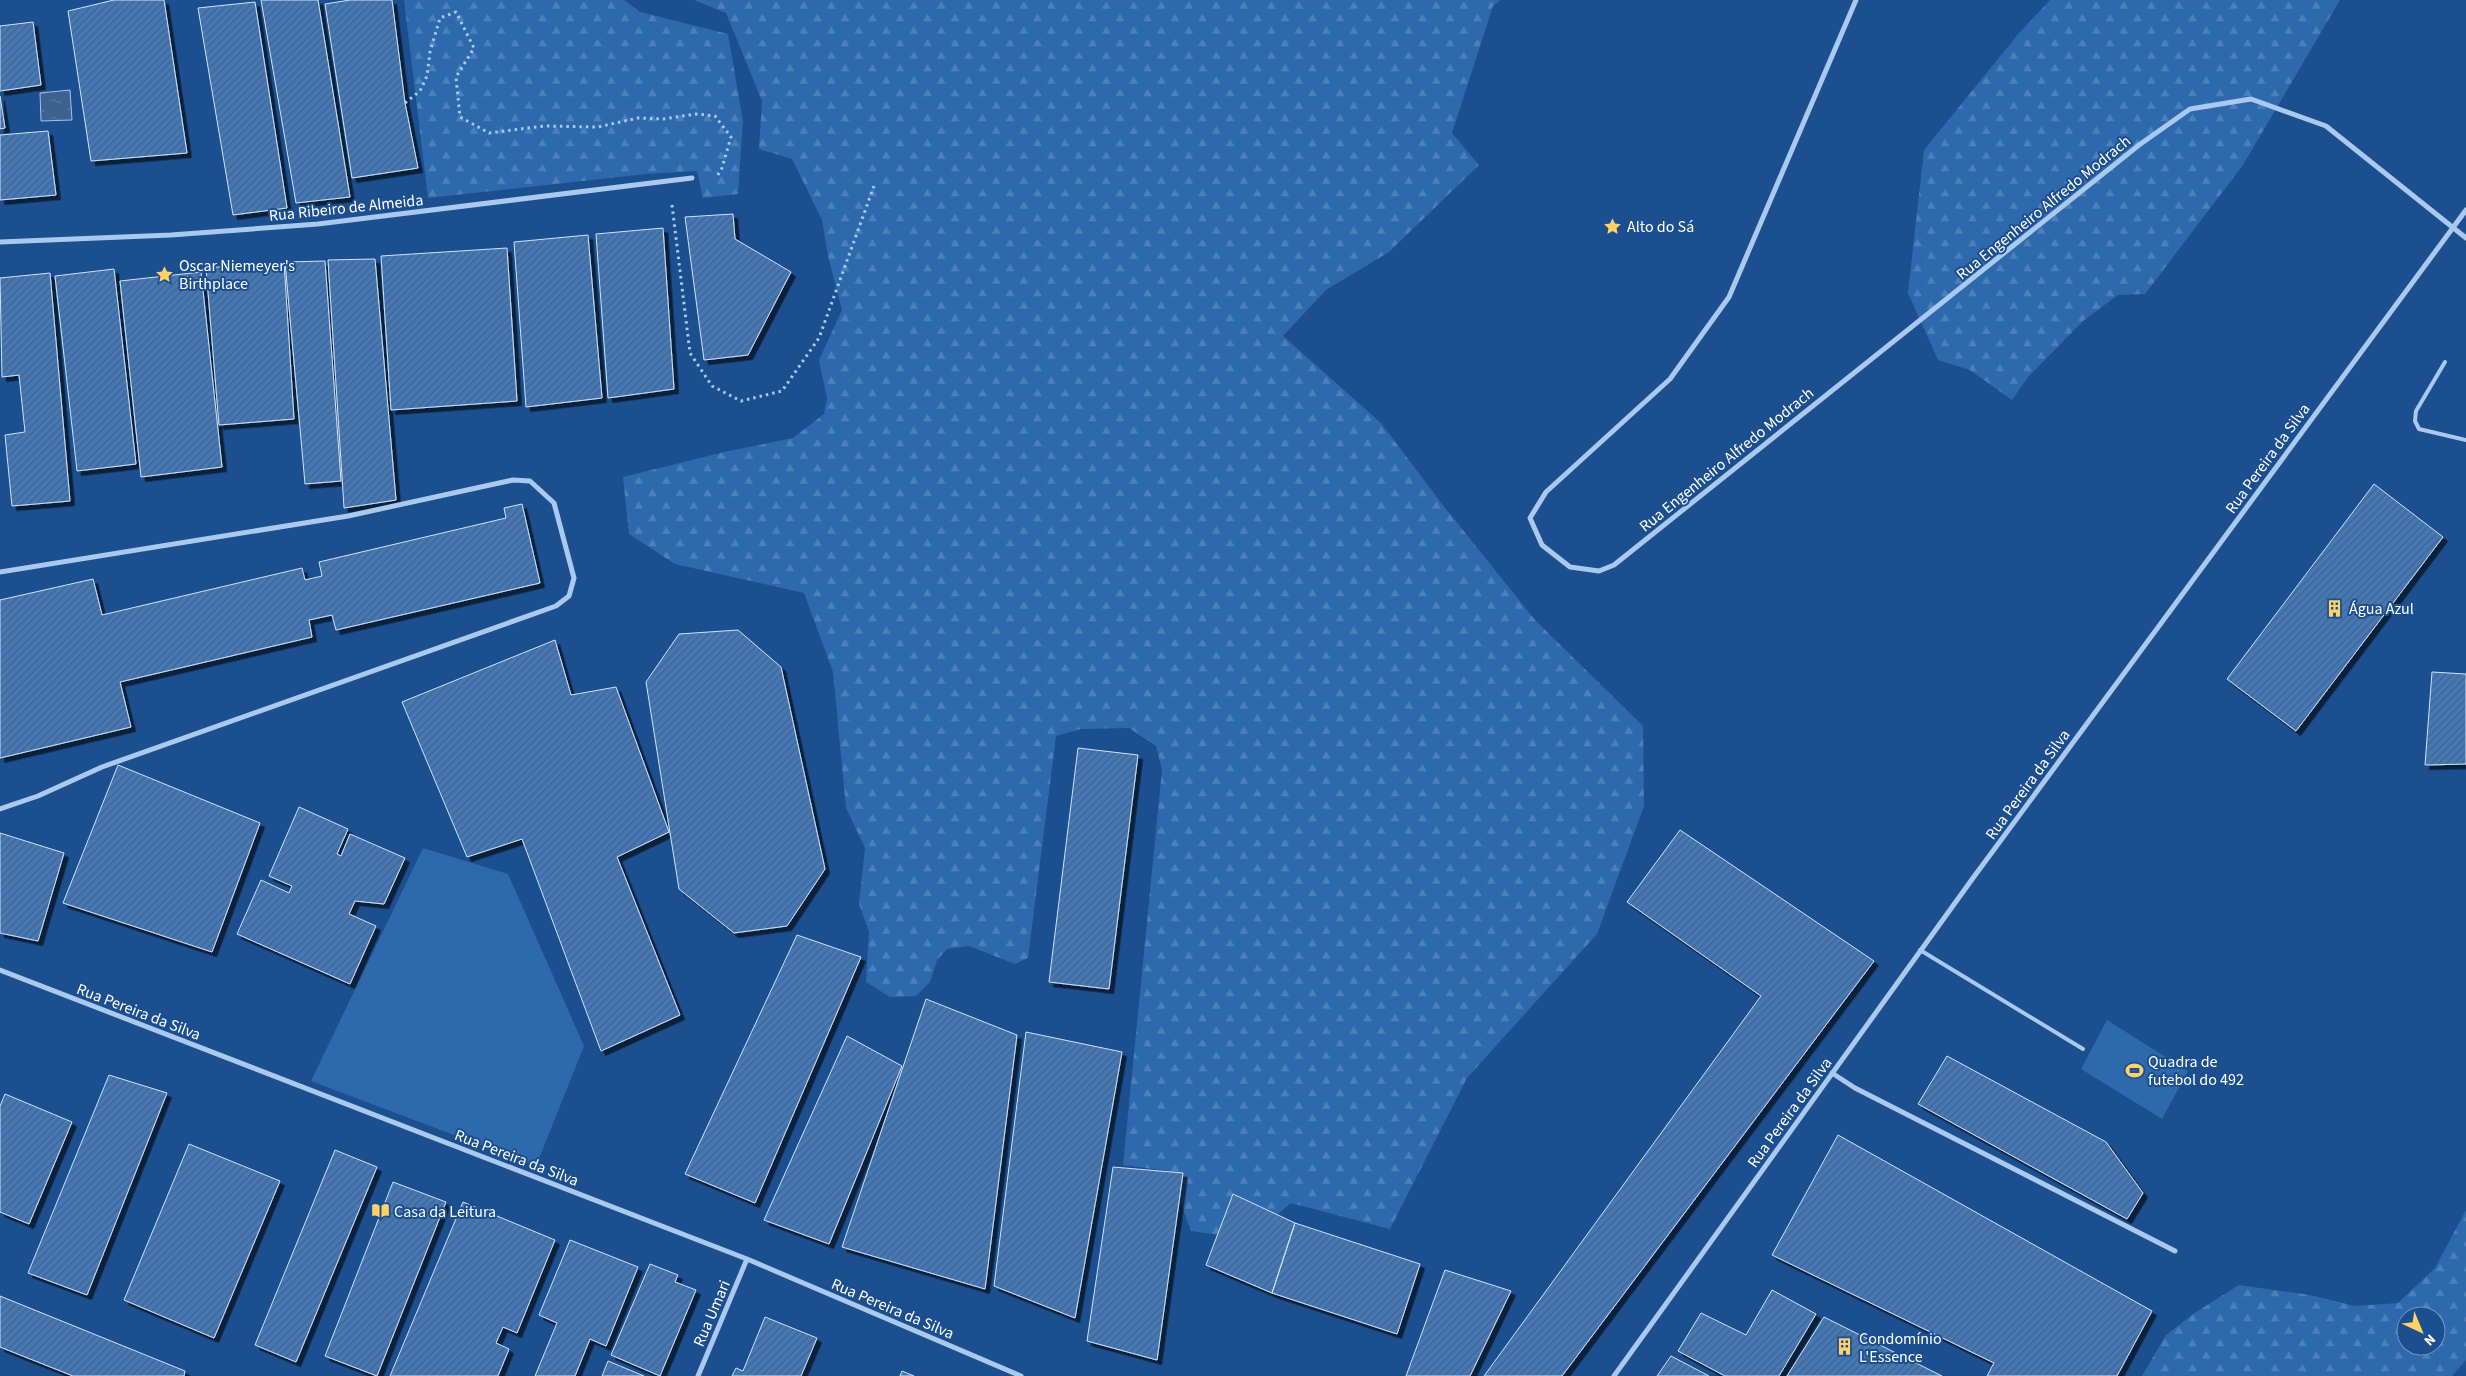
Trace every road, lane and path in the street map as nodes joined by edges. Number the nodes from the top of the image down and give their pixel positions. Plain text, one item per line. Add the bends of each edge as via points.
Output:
1 (1856, 0) edge
2 (405, 103) dead end
3 (692, 178) joint
4 (874, 186) dead end
5 (672, 205) dead end
6 (2466, 210) edge
7 (2452, 228) junction
8 (2466, 238) edge
9 (0, 242) edge
10 (2445, 362) dead end
11 (2466, 440) edge
12 (0, 572) edge
13 (0, 809) edge
14 (1920, 950) junction
15 (0, 970) edge
16 (2083, 1049) dead end
17 (1832, 1073) junction
18 (2175, 1251) dead end
19 (747, 1259) junction
20 (698, 1376) edge
21 (1021, 1376) edge
22 (1614, 1376) edge

1 - 7 street, Rua Engenheiro Alfredo Modrach via 1729,297 1670,379 1546,492 1530,518 1542,545 1570,567 1599,571 1614,565 2132,151 2190,109 2251,99 2326,126
2 - 3 path via 420,91 427,76 440,18 456,12 474,48 456,77 460,117 488,133 544,126 598,127 638,118 715,116 731,137 722,168 717,178
3 - 9 street, Rua Ribeiro de Almeida via 318,224 171,235
4 - 5 path via 819,338 782,391 741,401 712,386 690,353
6 - 7 street, Rua Pereira da Silva
7 - 8 street
7 - 14 street, Rua Pereira da Silva
10 - 11 lane via 2416,411 2415,421 2419,428
12 - 13 street via 348,516 513,480 530,481 554,503 574,578 569,596 556,606 102,767
14 - 16 lane
14 - 17 street, Rua Pereira da Silva
15 - 19 street, Rua Pereira da Silva
17 - 18 street via 1855,1088
17 - 22 street, Rua Pereira da Silva
19 - 20 street, Rua Umari
19 - 21 street, Rua Pereira da Silva

